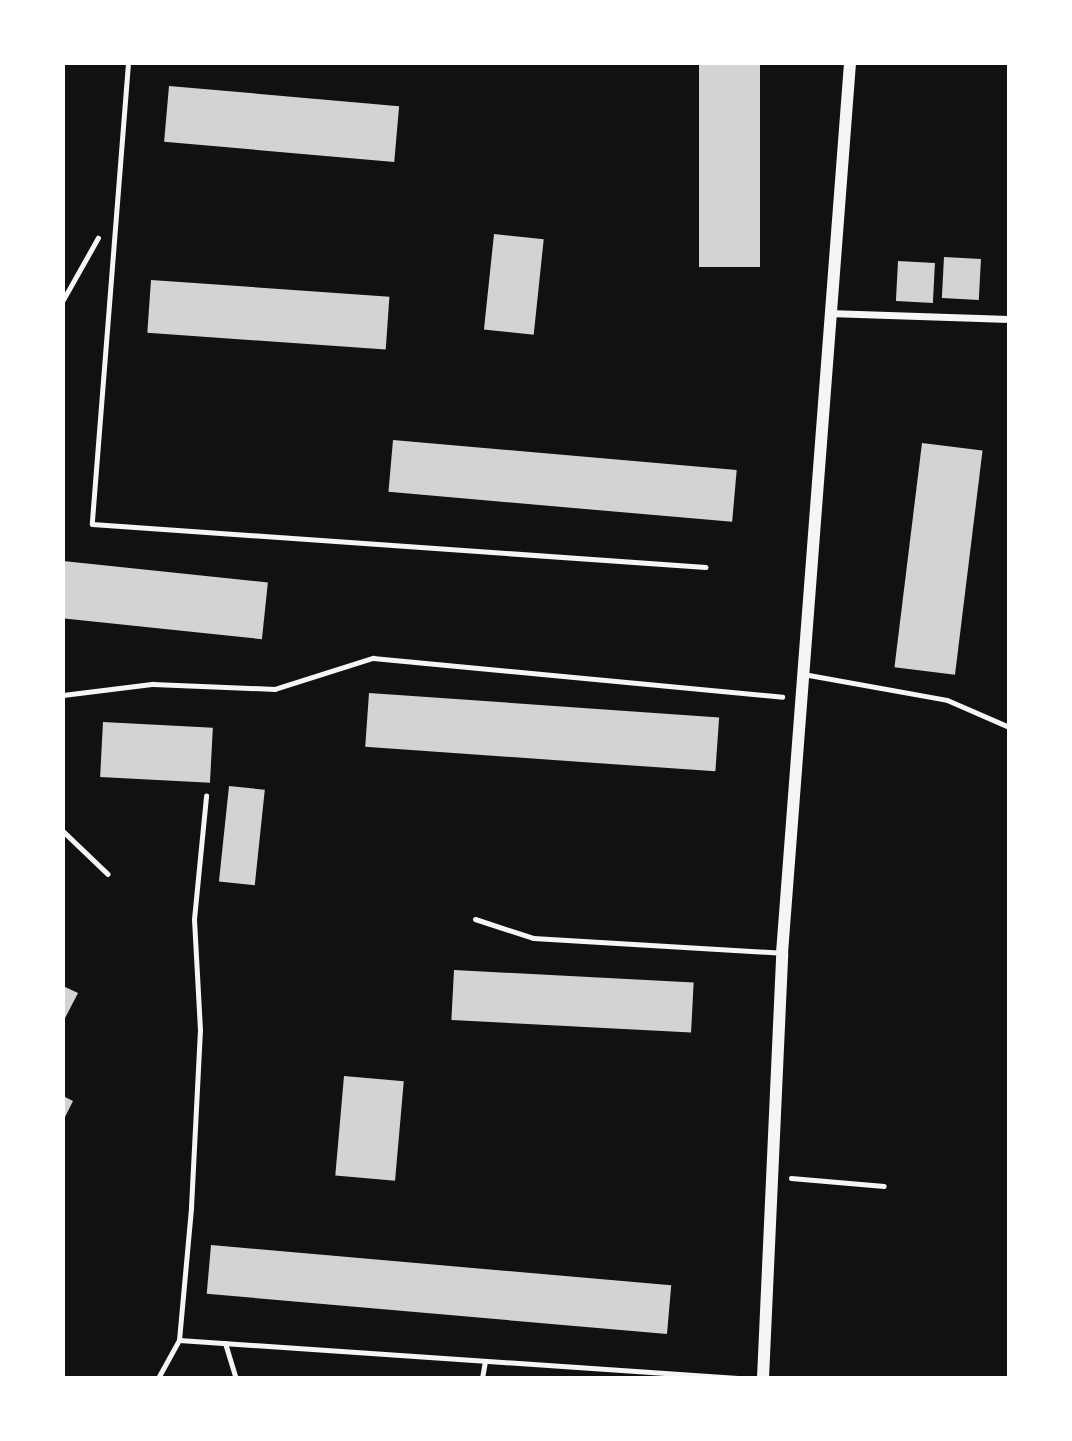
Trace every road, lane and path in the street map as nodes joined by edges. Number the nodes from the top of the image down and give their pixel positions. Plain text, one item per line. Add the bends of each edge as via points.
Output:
1 (128, 63) edge
2 (850, 63) edge
3 (120, 214) junction
4 (63, 300) edge
5 (828, 313) junction
6 (1009, 319) edge
7 (705, 566) dead end
8 (802, 674) junction
9 (63, 695) edge
10 (800, 699) junction
11 (1009, 727) edge
12 (206, 796) dead end
13 (63, 831) edge
14 (108, 874) dead end
15 (475, 919) dead end
16 (782, 953) junction
17 (767, 1176) junction
18 (884, 1185) dead end
19 (179, 1340) junction
20 (225, 1343) junction
21 (485, 1361) junction
22 (158, 1378) edge
23 (236, 1378) edge
24 (482, 1378) edge
25 (738, 1378) edge
26 (763, 1378) edge

1 - 3 lane
2 - 5 street
3 - 4 path via 92,246
3 - 7 lane via 92,524
5 - 6 street
5 - 8 street
8 - 10 street
8 - 11 lane via 947,700
9 - 10 path via 153,684 275,689 373,658
10 - 16 street
12 - 19 lane via 194,919 200,1030
13 - 14 path
15 - 16 lane via 534,938
16 - 17 street
17 - 18 path
17 - 26 street
19 - 20 lane
19 - 22 lane
20 - 21 lane
20 - 23 lane
21 - 24 lane
21 - 25 lane

